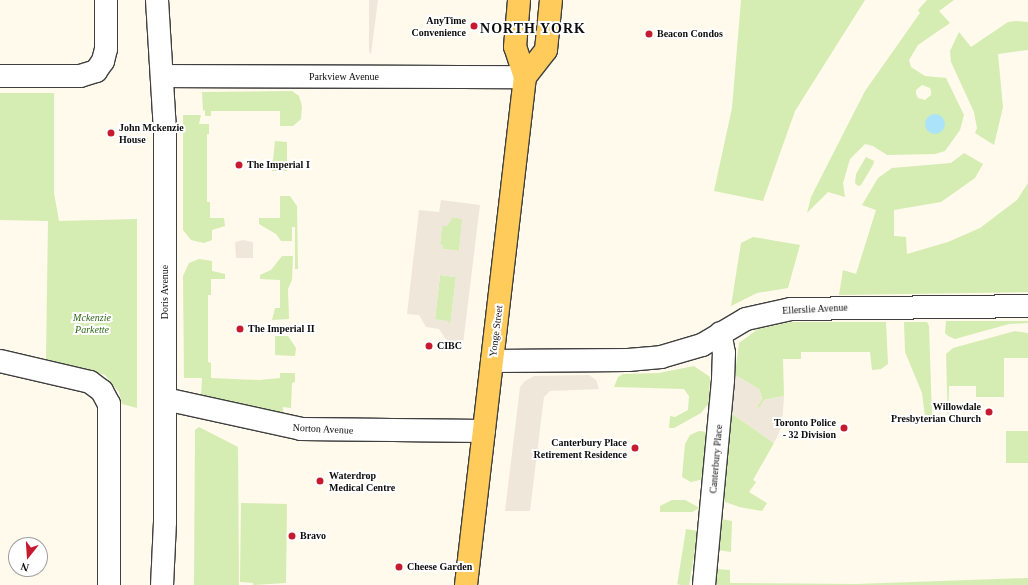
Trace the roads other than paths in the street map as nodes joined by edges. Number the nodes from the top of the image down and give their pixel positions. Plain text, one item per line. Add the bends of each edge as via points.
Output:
1 (106, 0) edge
2 (157, 0) edge
3 (519, 0) edge
4 (551, 0) edge
5 (0, 76) edge
6 (163, 76) junction
7 (525, 77) junction
8 (1028, 306) edge
9 (720, 333) junction
10 (0, 361) edge
11 (492, 361) junction
12 (165, 399) junction
13 (484, 431) junction
14 (110, 583) edge
15 (162, 585) edge
16 (466, 585) edge
17 (704, 585) edge

1 - 5 street via 106,49 103,61 91,74
2 - 6 street, Doris Avenue
3 - 7 main road, Yonge Street via 515,47
4 - 7 main road via 546,50
6 - 7 street, Parkview Avenue
6 - 12 street, Doris Avenue
7 - 11 main road, Yonge Street
8 - 9 street, Ellerslie Avenue via 791,309 746,319
9 - 11 street, Ellerslie Avenue via 692,349 650,358
9 - 17 street, Canterbury Place via 724,353 723,380
10 - 14 street via 90,382 102,391 109,404
11 - 13 main road, Yonge Street
12 - 13 street, Norton Avenue via 301,429
12 - 15 street, Doris Avenue
13 - 16 main road, Yonge Street

